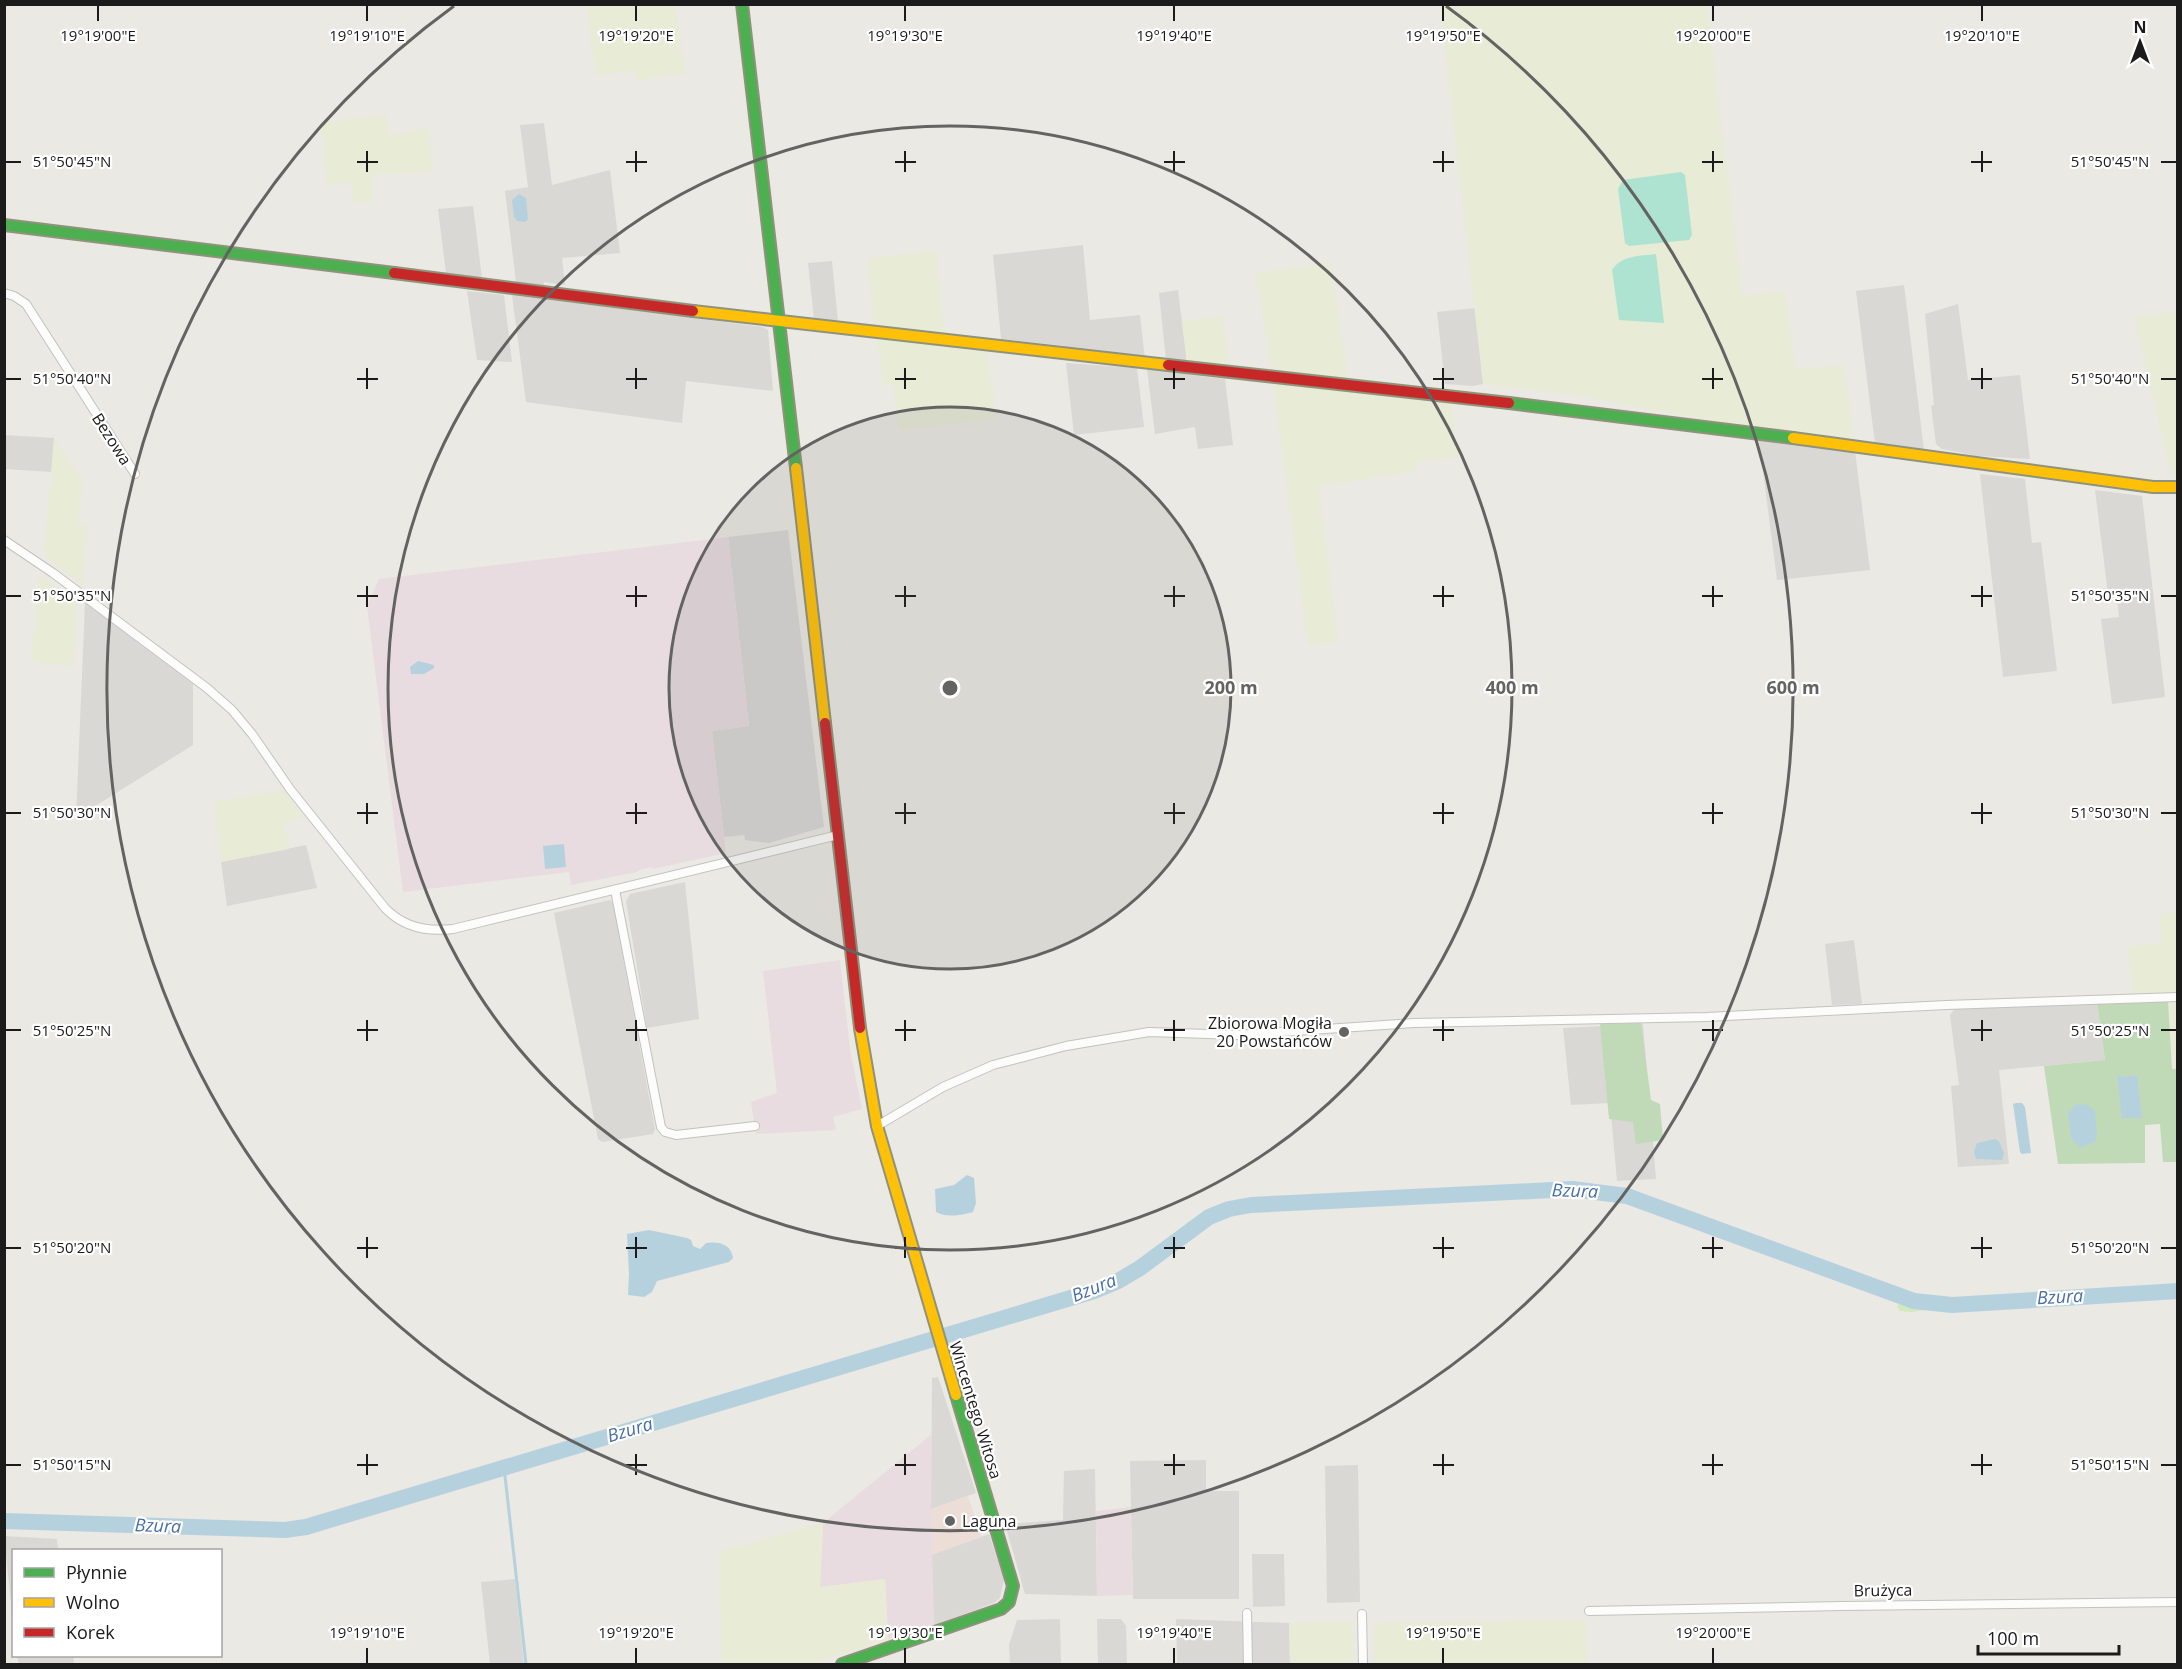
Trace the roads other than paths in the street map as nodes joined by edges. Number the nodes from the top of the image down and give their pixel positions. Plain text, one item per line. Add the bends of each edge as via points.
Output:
1 (742, 4) edge
2 (4, 225) edge
3 (4, 293) edge
4 (778, 321) junction
5 (135, 474) dead end
6 (2178, 488) edge
7 (4, 540) edge
8 (838, 835) junction
9 (615, 890) junction
10 (2178, 997) edge
11 (755, 1126) dead end
12 (877, 1126) junction
13 (2178, 1602) edge
14 (1589, 1611) dead end
15 (1247, 1612) dead end
16 (1362, 1614) dead end
17 (842, 1665) edge
18 (1248, 1665) edge
19 (1363, 1665) edge

1 - 4 street, Wincentego Witosa
2 - 4 street
3 - 5 street, Bezowa via 26,304
4 - 6 street via 1561,409
4 - 8 street, Wincentego Witosa
7 - 9 street via 62,579 232,710 315,822 385,908 403,922 422,929 453,929
8 - 9 street
8 - 12 street, Wincentego Witosa via 861,1035
9 - 11 street via 660,1127 676,1135
10 - 12 street via 1707,1017 1414,1023 1236,1035 1149,1032 1057,1048 993,1065 943,1087
12 - 17 street, Wincentego Witosa via 1013,1593 1009,1602 995,1612
13 - 14 street, Brużyca
15 - 18 street
16 - 19 street

